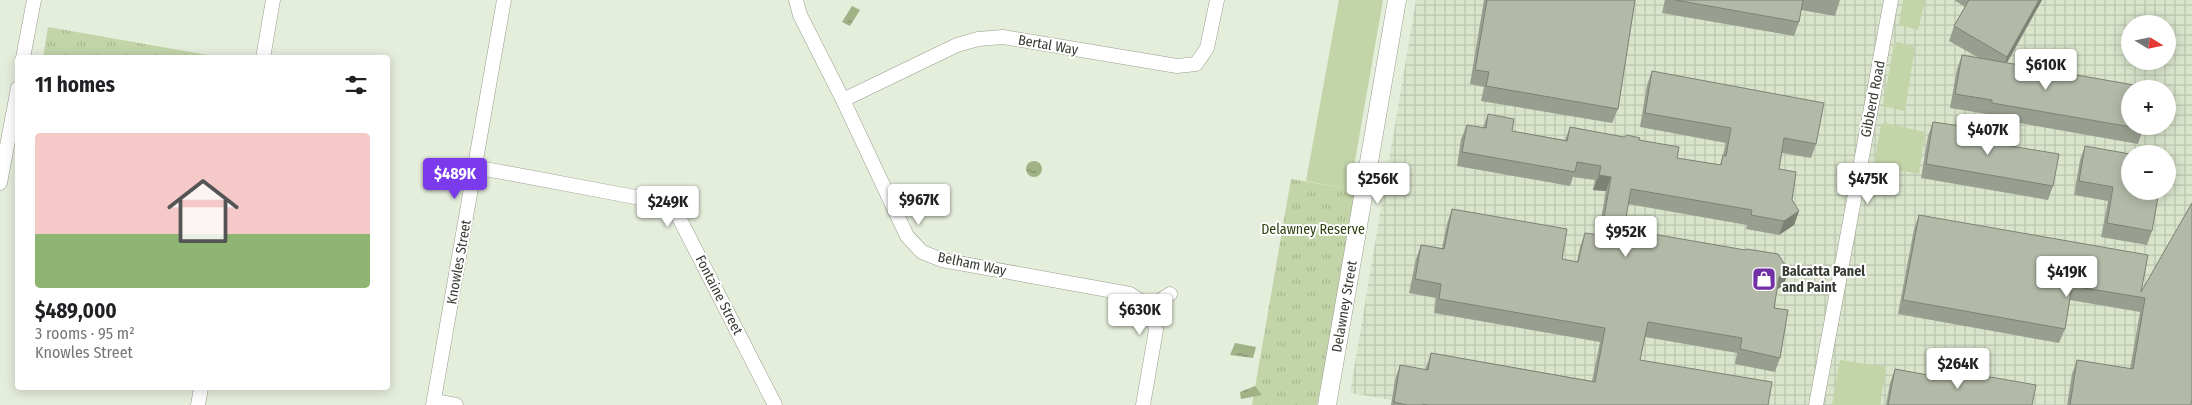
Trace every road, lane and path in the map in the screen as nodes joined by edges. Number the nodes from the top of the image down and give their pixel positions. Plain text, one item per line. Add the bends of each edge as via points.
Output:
1 (34, 0) edge
2 (273, 0) edge
3 (504, 0) edge
4 (796, 0) edge
5 (1217, 0) edge
6 (1397, 0) edge
7 (1891, 0) edge
8 (24, 55) edge
9 (263, 55) edge
10 (844, 100) junction
11 (15, 104) edge
12 (475, 167) junction
13 (0, 183) edge
14 (1170, 294) dead end
15 (1150, 307) junction
16 (201, 390) edge
17 (434, 403) edge
18 (198, 405) edge
19 (456, 405) edge
20 (775, 405) edge
21 (1143, 405) edge
22 (1327, 405) edge
23 (1816, 405) edge

1 - 8 street
2 - 9 street
3 - 12 street, Knowles Street
4 - 10 street, Belham Way via 800,15
5 - 10 street, Bertal Way via 1207,48 1196,64 1178,66 1002,37 978,39 957,45
6 - 22 street, Delawney Street
7 - 23 street, Gibberd Road
10 - 15 street, Belham Way via 907,236 922,252 942,260 1130,294
11 - 13 street
12 - 17 street, Knowles Street
12 - 20 street, Fontaine Street via 672,204
14 - 15 street
15 - 21 street via 1156,330
16 - 18 street
17 - 19 street

